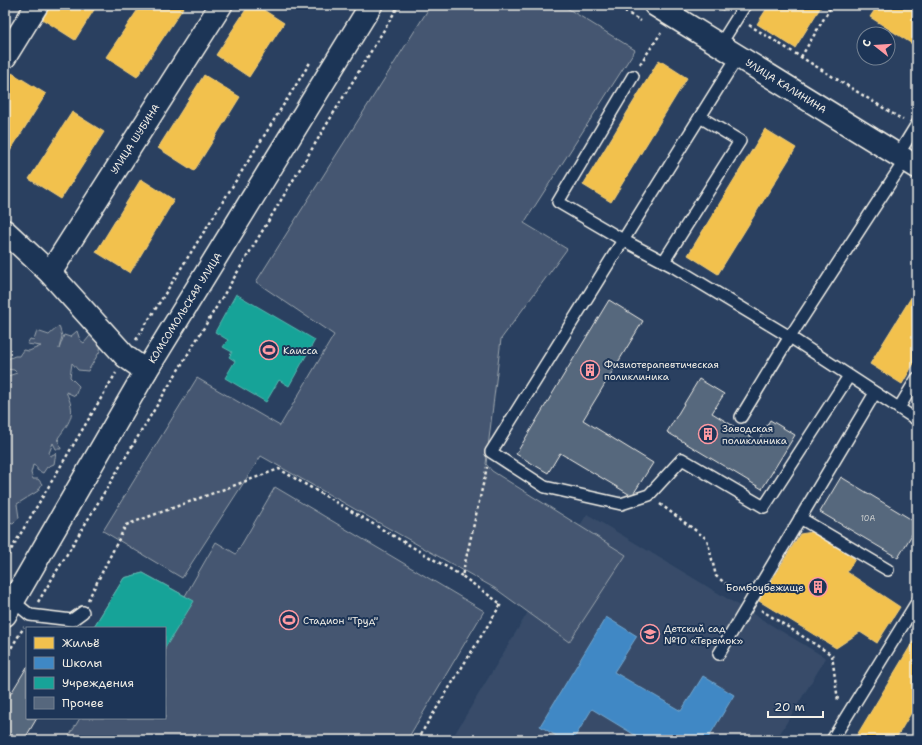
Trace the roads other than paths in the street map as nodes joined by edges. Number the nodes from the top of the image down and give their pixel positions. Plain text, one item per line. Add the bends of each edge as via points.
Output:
1 (37, 5) edge
2 (221, 5) edge
3 (371, 5) edge
4 (655, 5) edge
5 (745, 5) edge
6 (720, 45) junction
7 (738, 56) junction
8 (5, 57) edge
9 (633, 76) road end
10 (700, 117) junction
11 (916, 125) edge
12 (907, 161) edge
13 (5, 231) edge
14 (623, 240) junction
15 (664, 261) junction
16 (50, 273) junction
17 (790, 337) junction
18 (146, 371) junction
19 (849, 376) junction
20 (917, 378) edge
21 (875, 393) junction
22 (899, 408) junction
23 (741, 417) dead end
24 (917, 420) edge
25 (800, 518) junction
26 (888, 570) dead end
27 (917, 602) edge
28 (9, 608) edge
29 (83, 612) road end
30 (719, 654) dead end
31 (832, 740) edge

1 - 8 street
2 - 16 street, УЛИЦА ШУБИНА
3 - 18 street, КОМСОМОЛЬСКАЯ УЛИЦА
4 - 6 street, УЛИЦА КАЛИНИНА
5 - 6 lane
6 - 7 street, УЛИЦА КАЛИНИНА
7 - 10 lane
7 - 12 street, УЛИЦА КАЛИНИНА
9 - 14 lane via 558,202
10 - 14 lane
10 - 15 lane via 740,141
11 - 12 lane
12 - 17 lane
13 - 16 street
14 - 15 lane
14 - 19 lane via 491,452 545,487 621,504 649,496 682,459 764,507
15 - 17 lane
16 - 18 street via 126,357
17 - 19 lane
17 - 23 lane
18 - 28 street, КОМСОМОЛЬСКАЯ УЛИЦА
19 - 21 lane
20 - 22 lane
21 - 22 lane
21 - 25 lane
22 - 24 lane
25 - 26 lane
25 - 30 lane
27 - 31 lane
28 - 29 lane via 30,615 72,620

